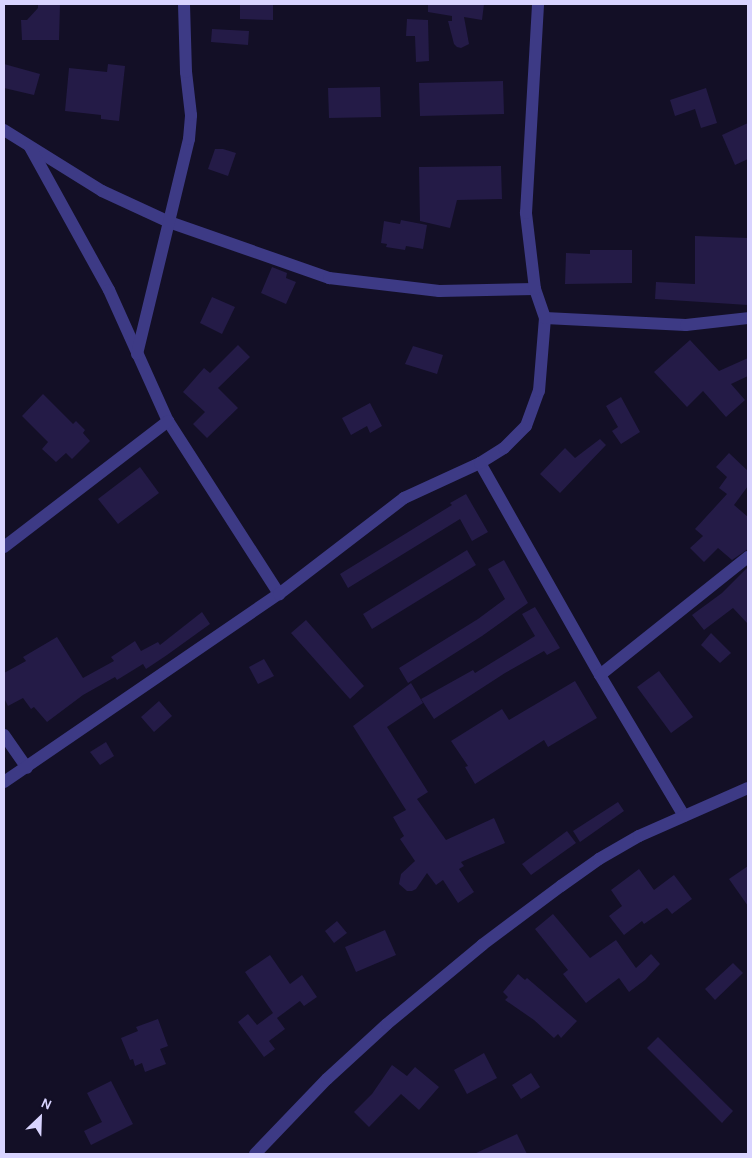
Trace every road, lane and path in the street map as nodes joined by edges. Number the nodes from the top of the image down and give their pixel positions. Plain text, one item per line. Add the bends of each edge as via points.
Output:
1 (184, 4) edge
2 (538, 4) edge
3 (4, 130) edge
4 (29, 145) junction
5 (169, 222) junction
6 (535, 289) junction
7 (545, 318) junction
8 (748, 318) edge
9 (137, 354) junction
10 (168, 421) junction
11 (480, 463) junction
12 (4, 547) edge
13 (748, 557) edge
14 (279, 594) junction
15 (600, 675) junction
16 (4, 735) edge
17 (27, 768) junction
18 (4, 782) edge
19 (748, 788) edge
20 (684, 816) junction
21 (255, 1154) edge

1 - 5 street via 191,115 189,139
2 - 6 street via 526,213
3 - 4 street
4 - 5 street via 102,191
4 - 9 street via 109,290
5 - 6 street via 328,278 440,291
5 - 9 street
6 - 7 street
7 - 8 street via 686,325
7 - 11 street via 539,391 526,426 504,448
9 - 10 street
10 - 12 street
10 - 14 street
11 - 14 street via 404,498
11 - 15 street
13 - 15 street
14 - 17 street
15 - 20 street
16 - 17 street
17 - 18 street
19 - 20 street
20 - 21 street via 639,836 599,860 482,945 327,1079

